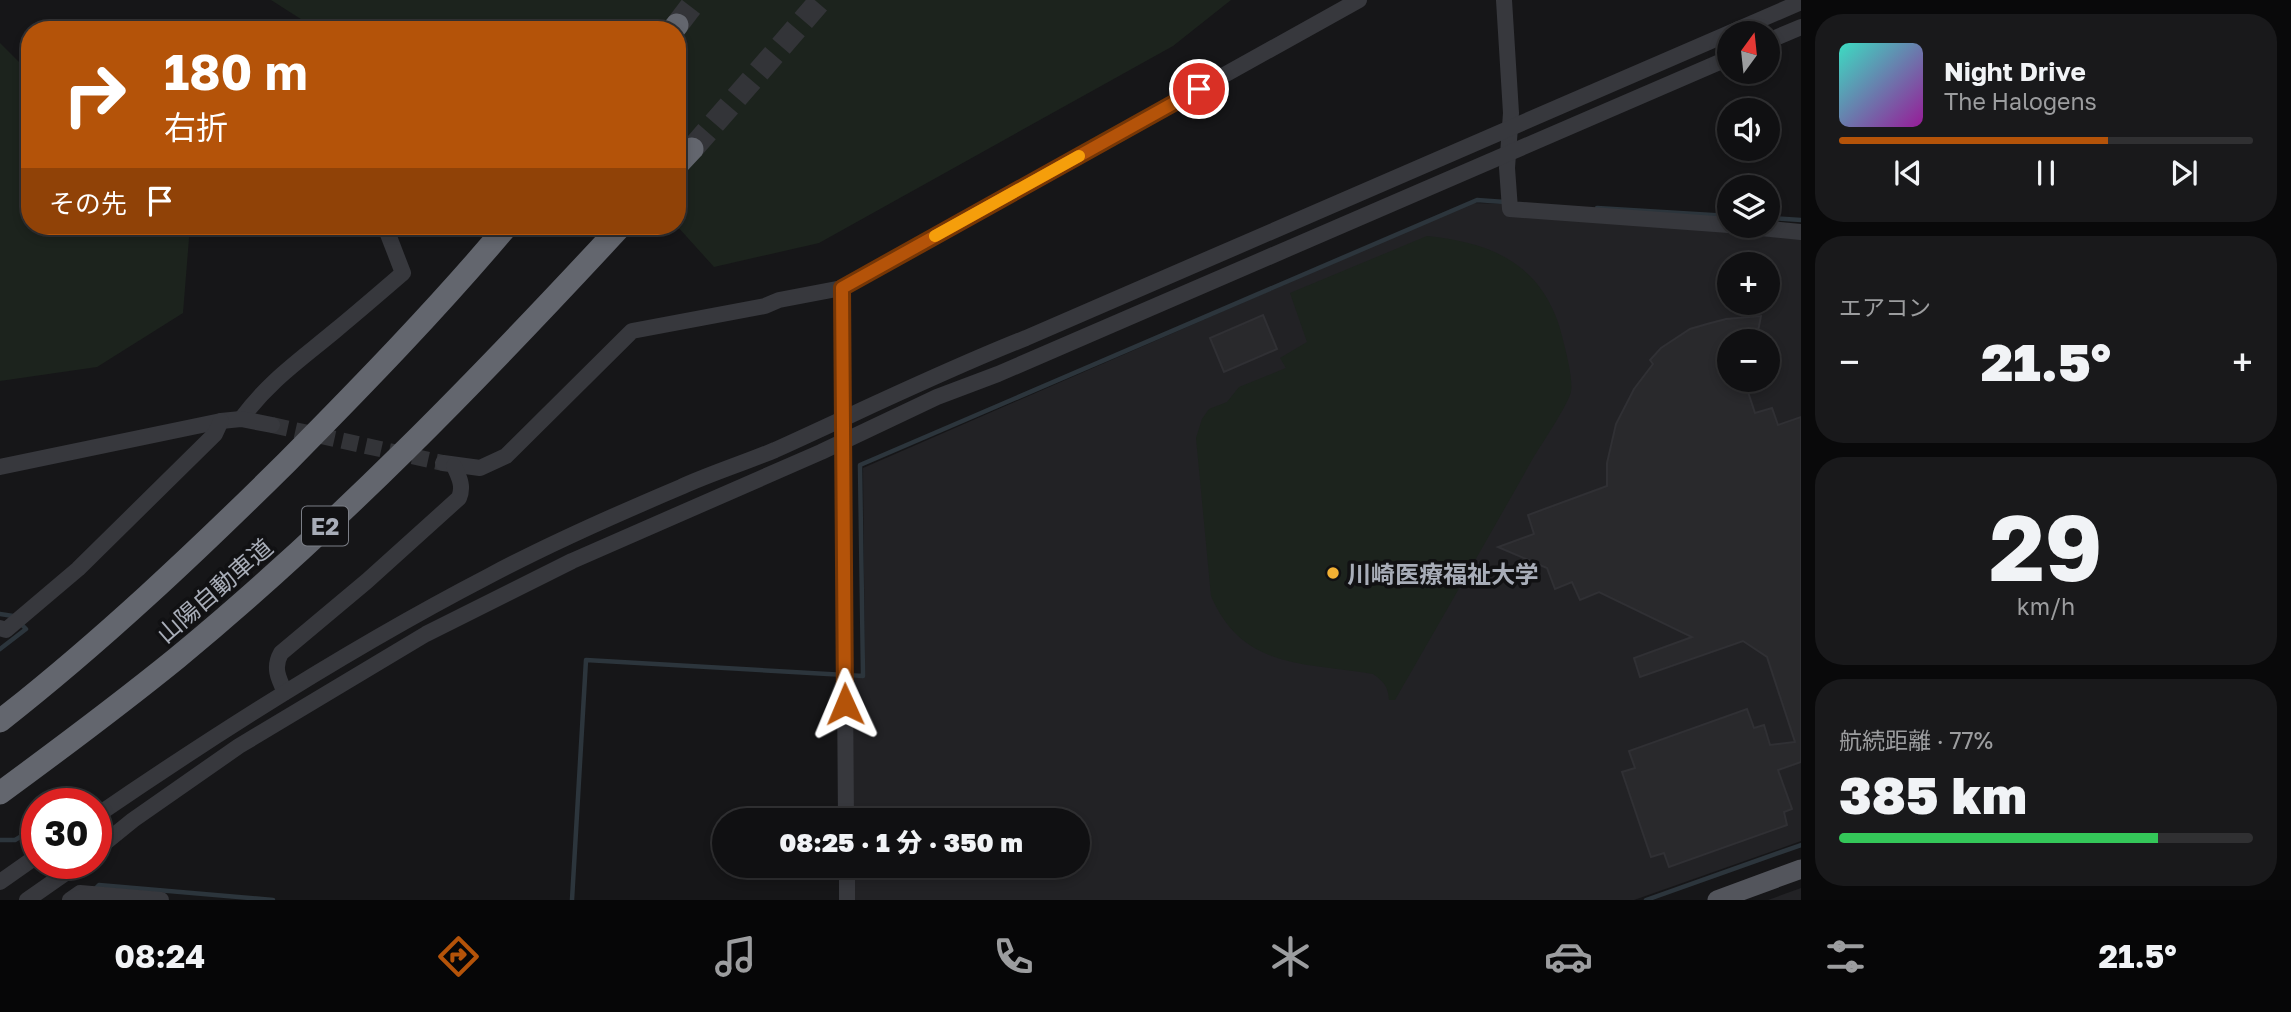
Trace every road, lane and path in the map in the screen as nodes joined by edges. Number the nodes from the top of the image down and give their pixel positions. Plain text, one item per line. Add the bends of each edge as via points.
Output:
1 (1359, 0) edge
2 (1504, 0) edge
3 (1801, 2) edge
4 (1801, 27) edge
5 (1780, 36) edge
6 (1717, 63) edge
7 (1510, 128) junction
8 (1508, 153) junction
9 (1717, 224) edge
10 (1780, 230) edge
11 (1801, 232) edge
12 (388, 235) edge
13 (499, 235) edge
14 (613, 235) edge
15 (842, 288) junction
16 (844, 418) junction
17 (241, 419) junction
18 (221, 421) junction
19 (272, 425) tunnel mouth
20 (844, 441) junction
21 (495, 462) junction
22 (0, 467) edge
23 (459, 498) junction
24 (2, 631) edge
25 (285, 692) junction
26 (0, 721) edge
27 (0, 793) edge
28 (112, 805) edge
29 (846, 808) edge
30 (112, 838) edge
31 (21, 867) edge
32 (1801, 869) edge
33 (847, 878) edge
34 (57, 879) edge
35 (0, 882) edge
36 (27, 900) edge
37 (70, 900) edge
38 (161, 900) edge
39 (847, 900) edge
40 (1717, 900) edge

1 - 15 street
2 - 7 street
3 - 7 street
4 - 5 street
6 - 8 street
7 - 8 street
7 - 16 street via 927,378
8 - 9 street via 1510,209
8 - 20 street
10 - 11 street
12 - 17 street via 403,273 297,359
13 - 26 highway, 山陽自動車道 via 398,350 226,522 115,625
14 - 27 highway, 山陽自動車道 / E2 via 362,492 278,569 178,656
15 - 16 street
15 - 21 street via 632,331
16 - 20 street
16 - 25 street via 491,575
17 - 18 street
17 - 19 street
18 - 22 street
18 - 24 street via 215,434 78,569
20 - 29 street
20 - 30 street via 572,561 426,634 239,746
21 - 23 street
21 - 23 street via 480,468 448,465 460,480
23 - 25 street via 281,653 277,677
25 - 28 street
31 - 35 street
32 - 40 main road
33 - 39 street
34 - 36 street
37 - 38 street via 80,893

